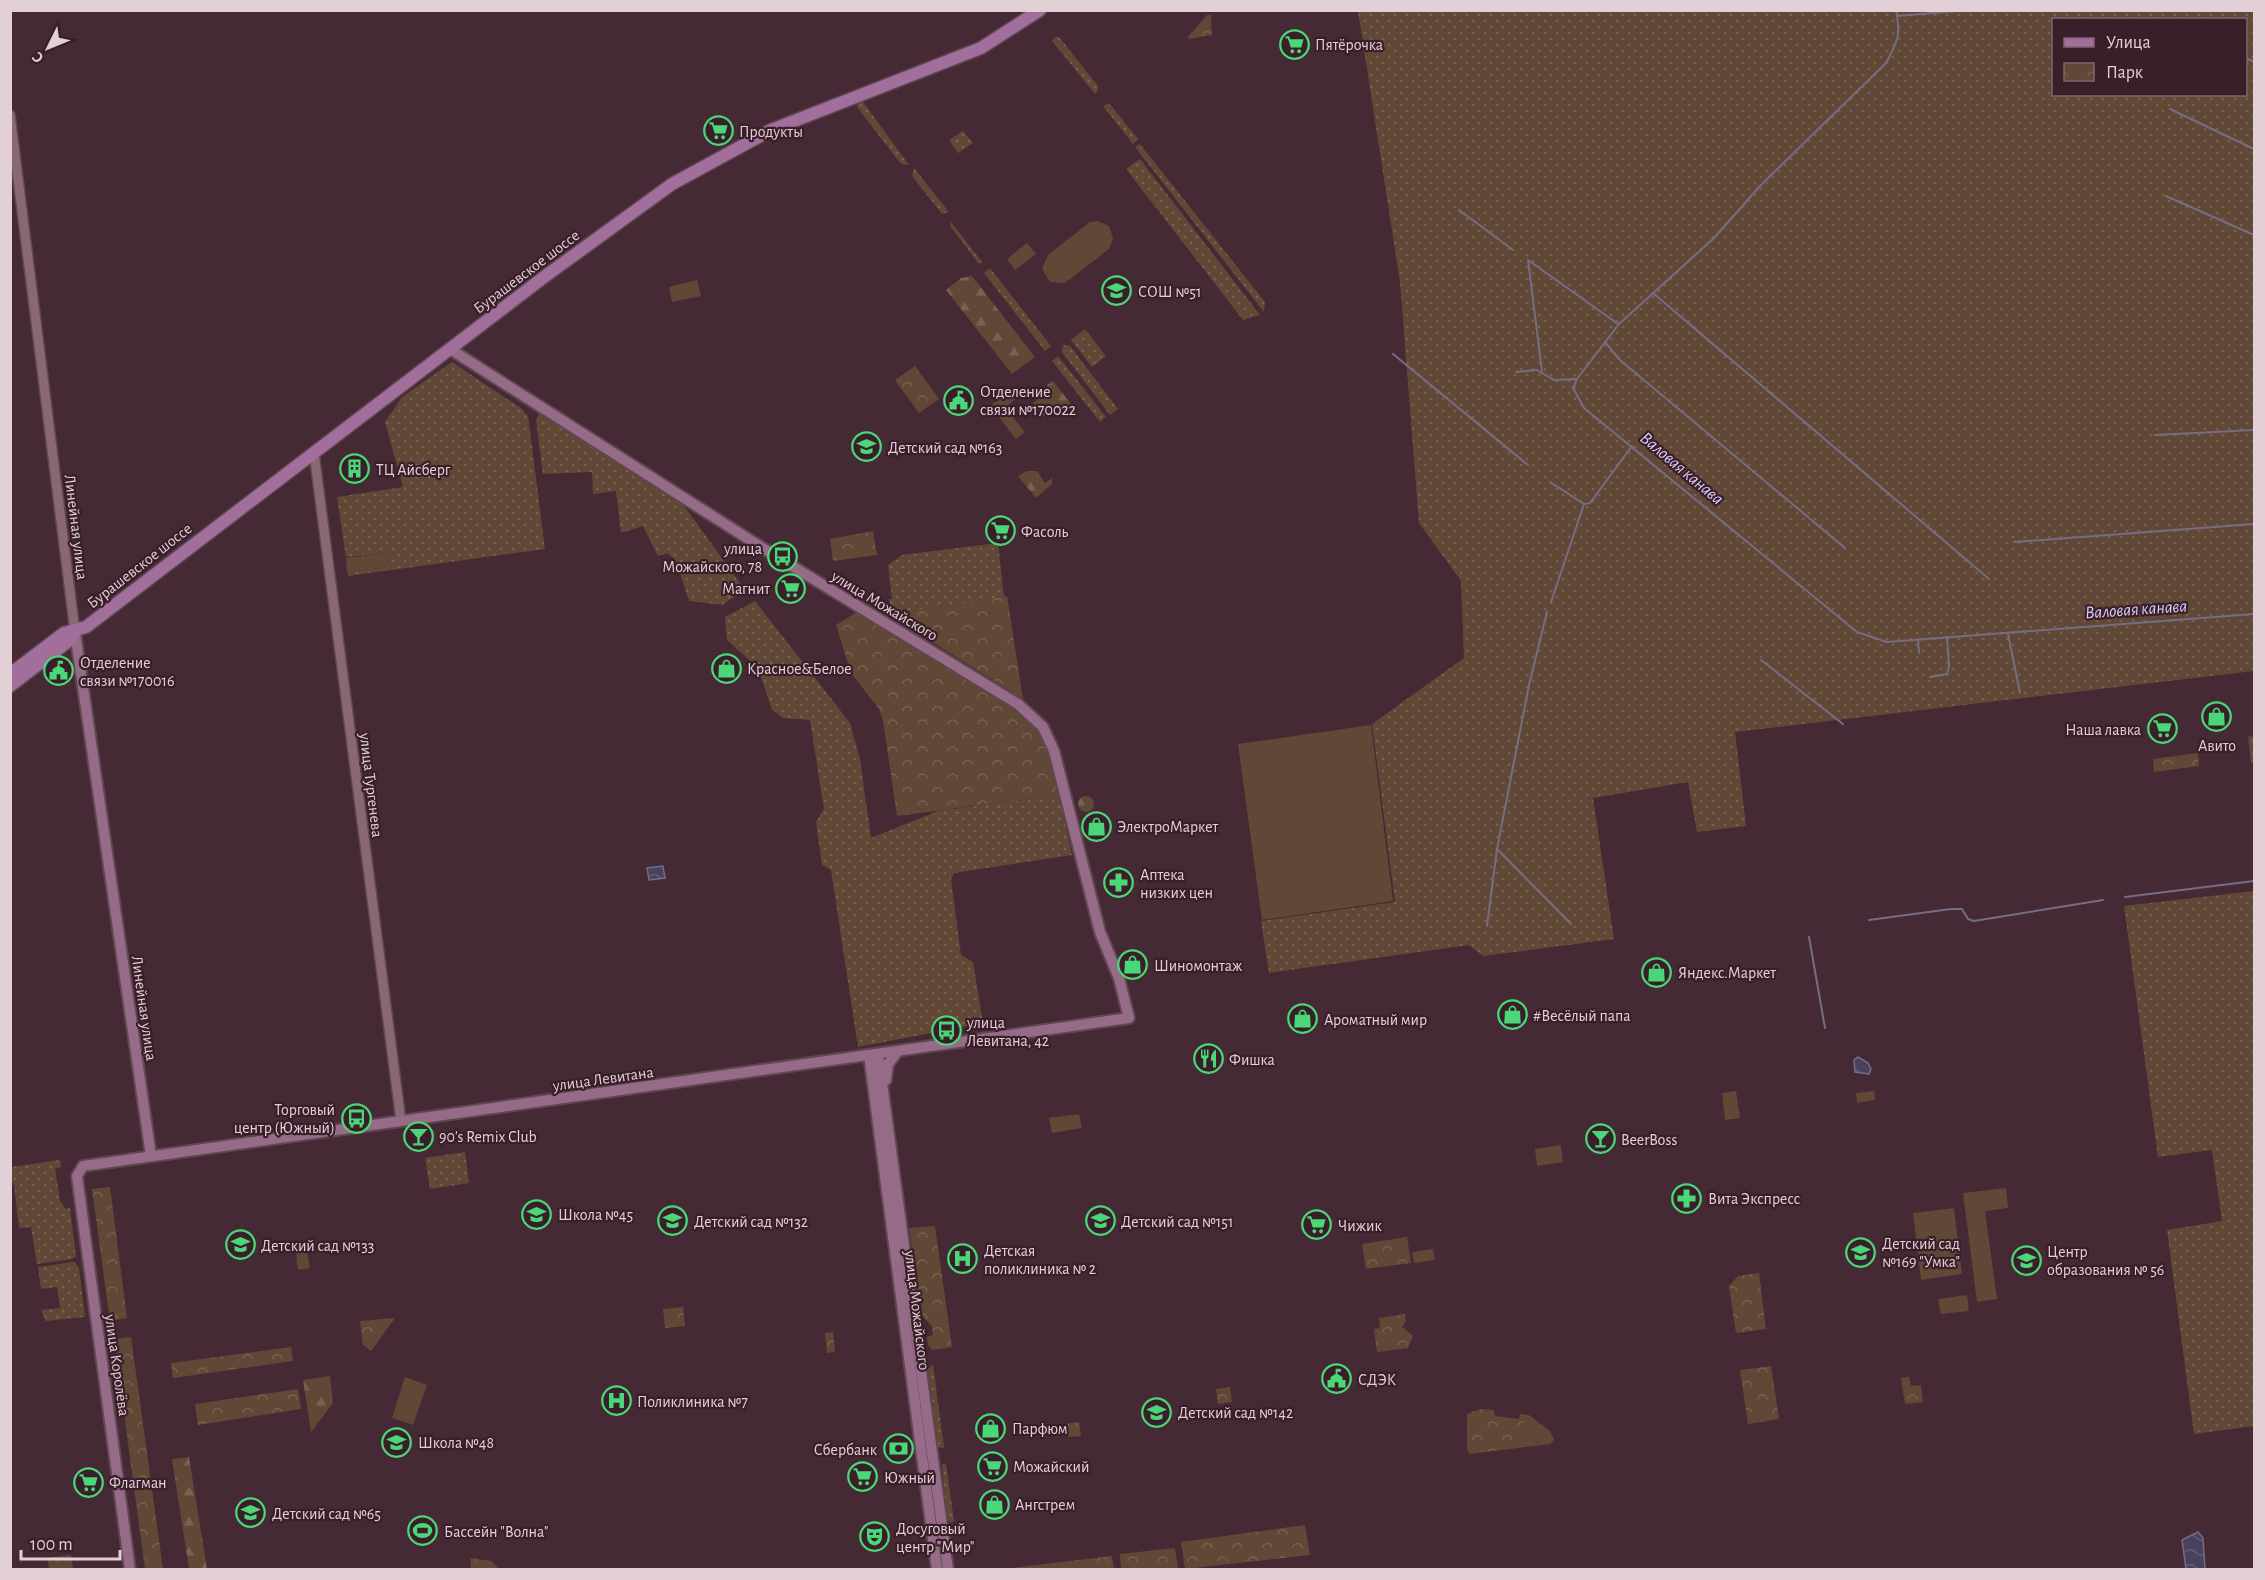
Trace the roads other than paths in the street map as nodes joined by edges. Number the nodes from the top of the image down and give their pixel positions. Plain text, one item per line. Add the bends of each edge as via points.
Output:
1 (1040, 10) edge
2 (10, 115) edge
3 (450, 349) junction
4 (314, 453) junction
5 (75, 632) junction
6 (10, 674) edge
7 (10, 686) edge
8 (1129, 1018) joint
9 (898, 1051) junction
10 (874, 1055) junction
11 (885, 1108) junction
12 (400, 1121) junction
13 (151, 1156) junction
14 (82, 1167) joint
15 (130, 1569) edge
16 (938, 1569) edge
17 (948, 1569) edge

1 - 3 main road, Бурашевское шоссе via 981,48 816,110 731,150 672,184 607,230
2 - 5 street, Линейная улица
3 - 4 main road, Бурашевское шоссе
3 - 8 main road, улица Можайского via 1034,716 1054,751 1098,925 1119,978
4 - 5 main road, Бурашевское шоссе
4 - 12 street, улица Тургенева
5 - 6 main road, Бурашевское шоссе via 64,633
5 - 7 main road, Бурашевское шоссе
5 - 13 main road, Линейная улица
8 - 9 main road, улица Левитана
9 - 10 main road, улица Левитана
9 - 11 main road, улица Можайского via 886,1068
10 - 11 main road, улица Можайского
10 - 12 main road, улица Левитана
10 - 16 main road, улица Можайского
11 - 17 main road, улица Можайского
12 - 13 main road, улица Левитана
13 - 14 main road, улица Левитана
14 - 15 main road, улица Королёва via 77,1176

